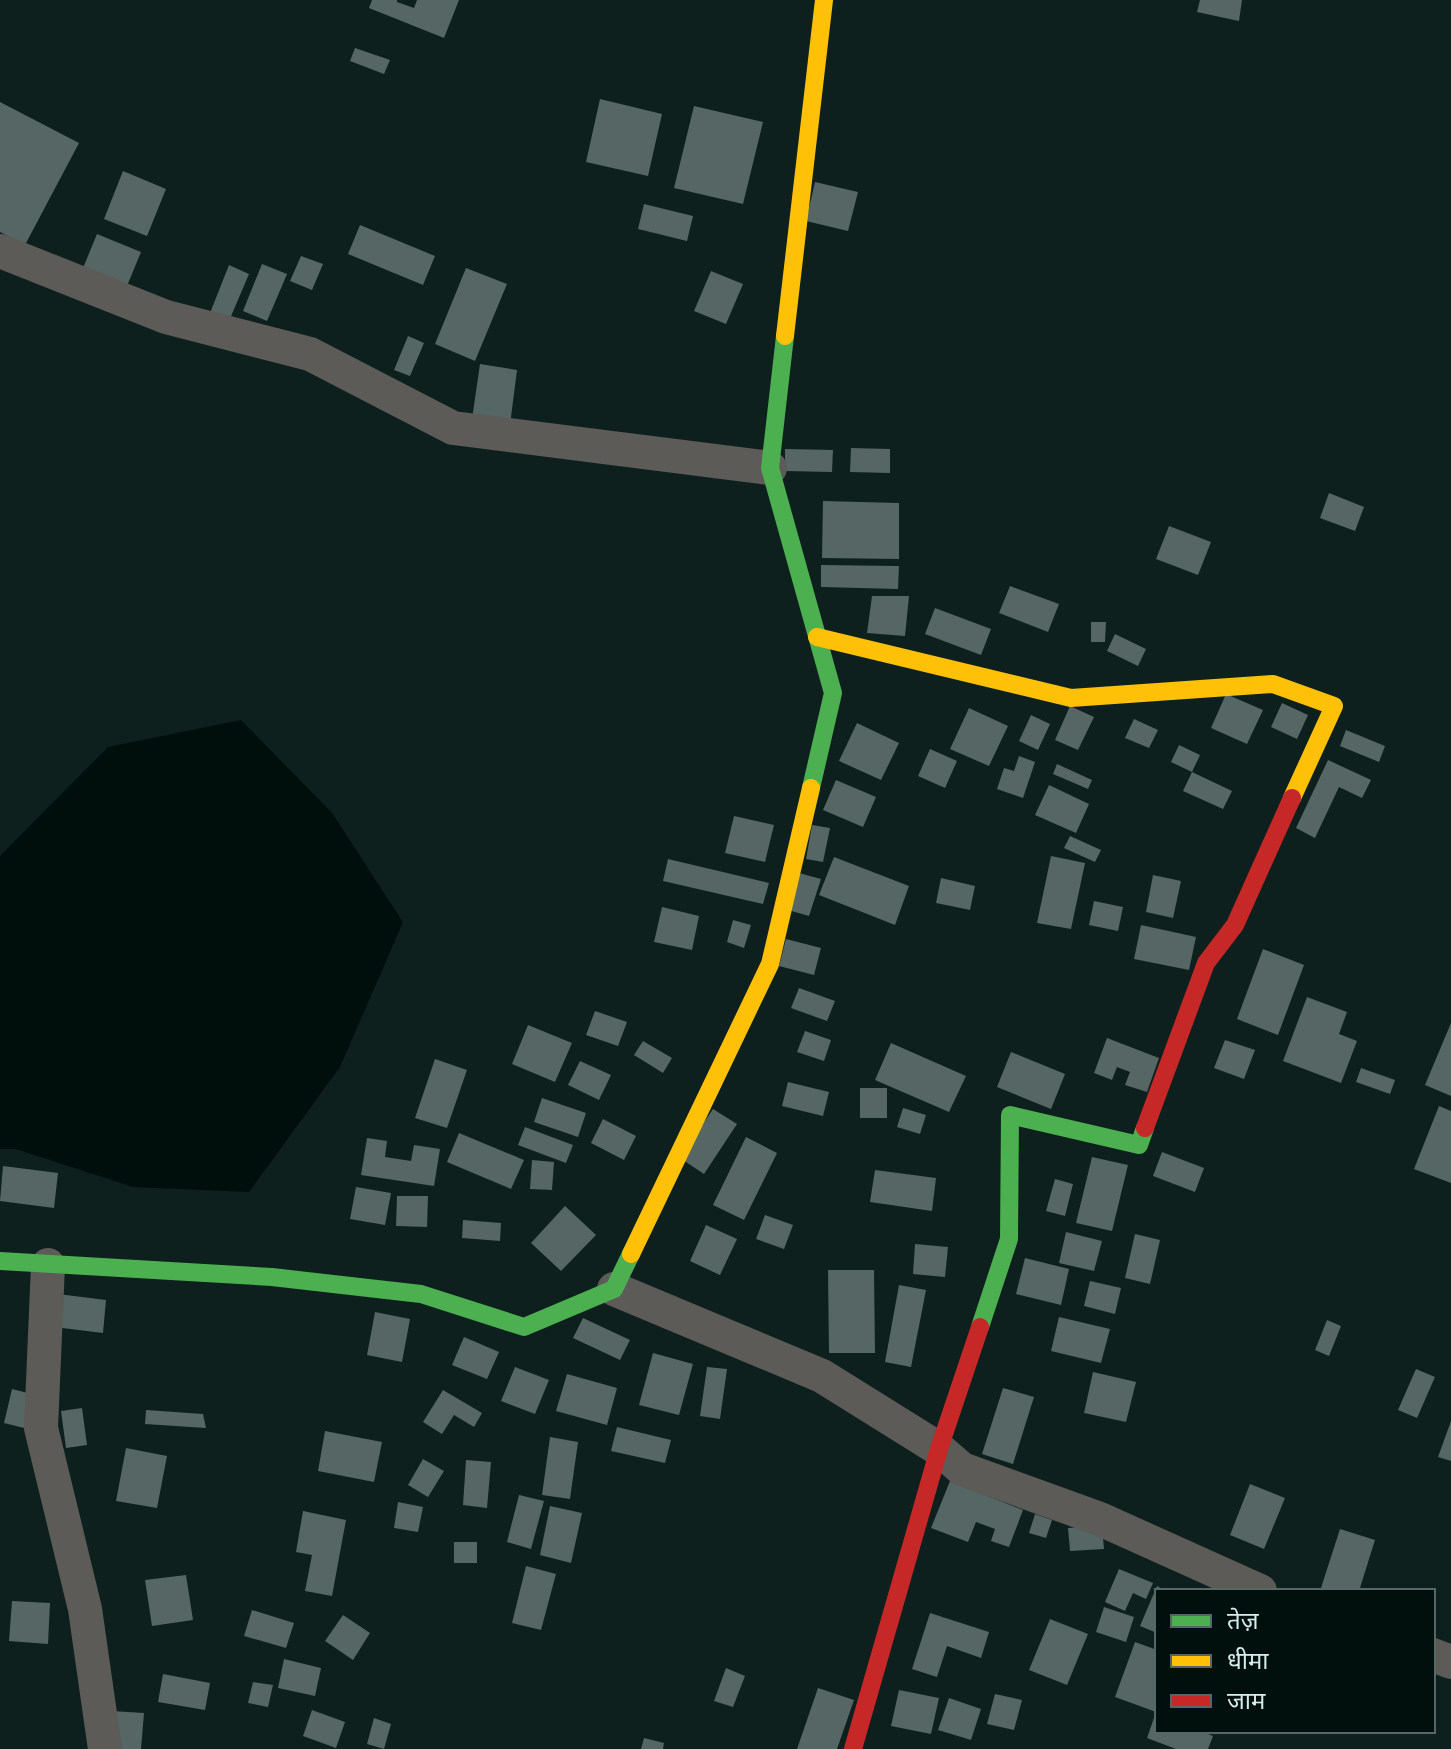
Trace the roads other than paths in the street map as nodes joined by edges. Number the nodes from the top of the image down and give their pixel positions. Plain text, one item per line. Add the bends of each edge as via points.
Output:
1 (824, 0) edge
2 (0, 251) edge
3 (770, 468) junction
4 (817, 637) junction
5 (0, 1261) edge
6 (48, 1265) junction
7 (614, 1289) junction
8 (939, 1449) junction
9 (1256, 1589) edge
10 (105, 1749) edge
11 (853, 1749) edge

1 - 3 street
2 - 3 street via 166,317 310,354 453,428
3 - 4 street
4 - 7 street via 833,693 770,964
4 - 8 street via 1071,698 1273,684 1334,706 1235,925 1206,963 1139,1145 1010,1115 1009,1239
5 - 6 street
6 - 7 street via 272,1277 421,1294 524,1327
6 - 10 street via 41,1428 85,1609
7 - 8 street via 822,1376
8 - 9 street via 962,1469 1100,1519
8 - 11 street

